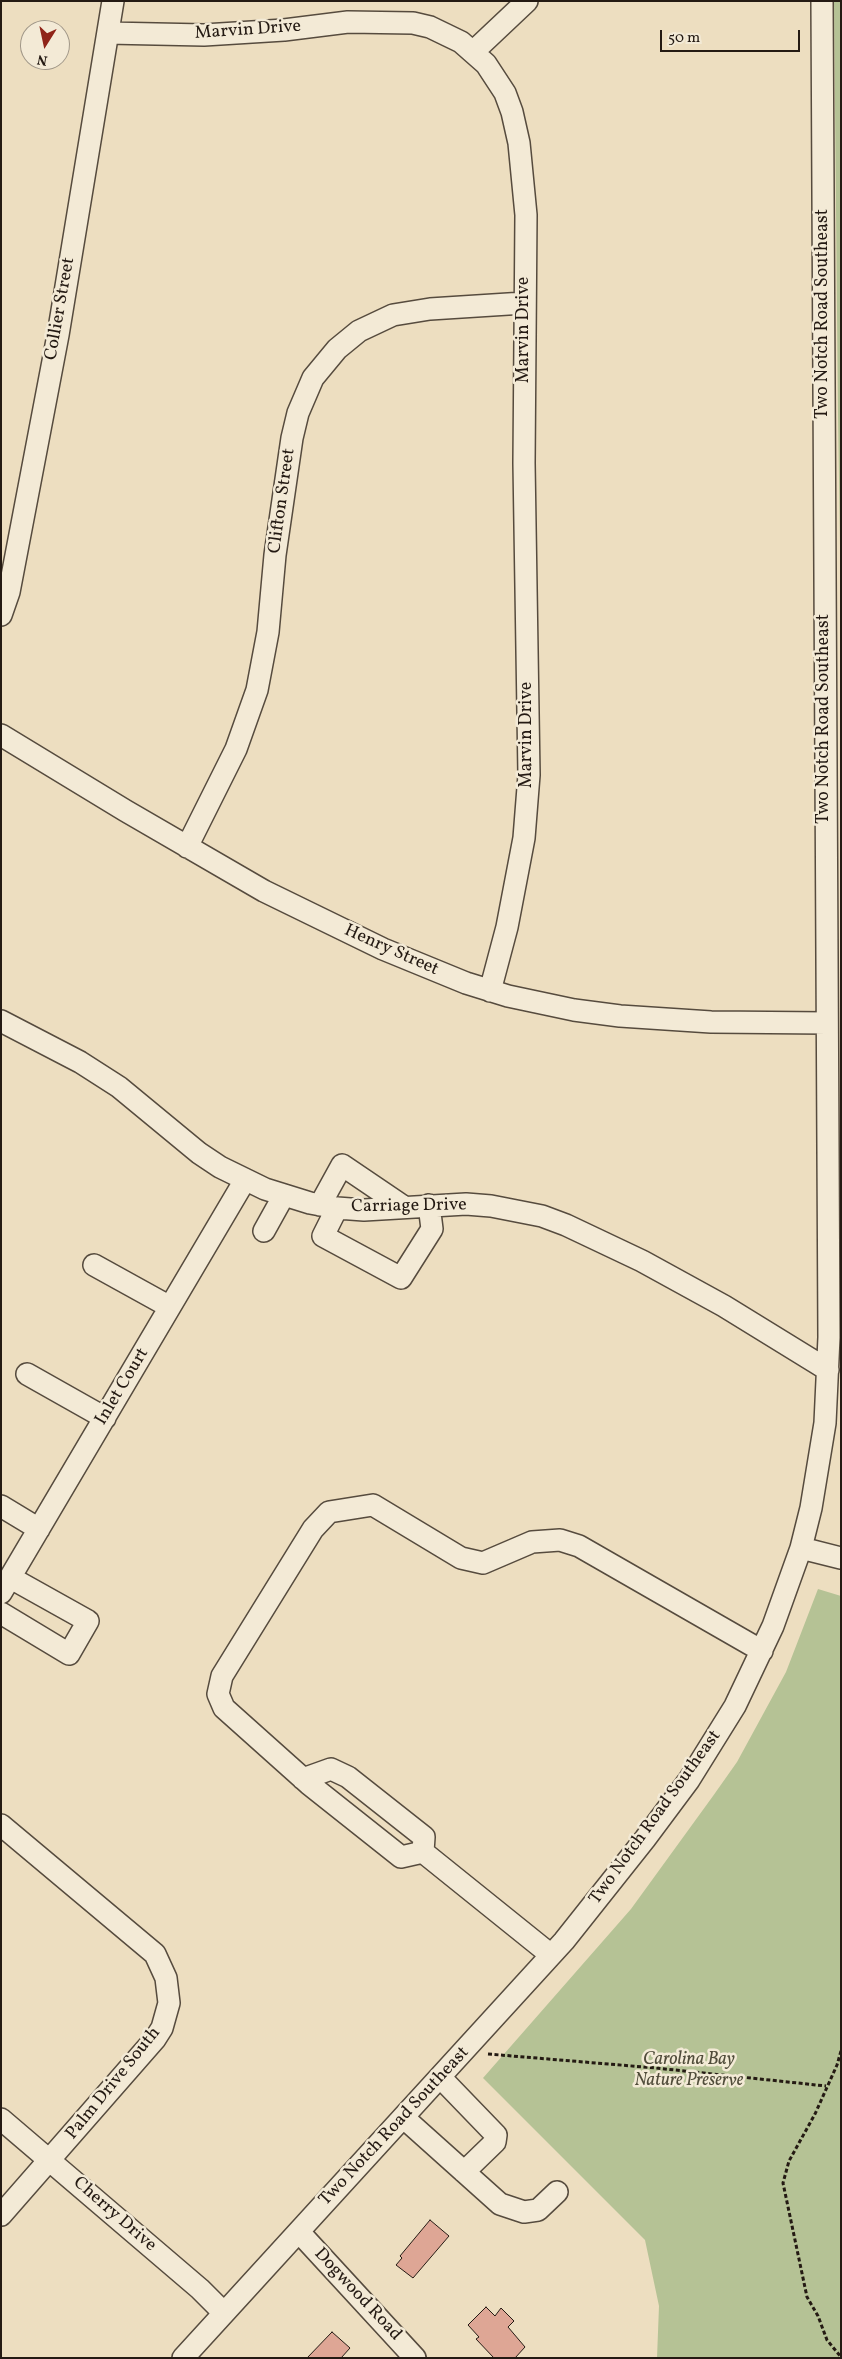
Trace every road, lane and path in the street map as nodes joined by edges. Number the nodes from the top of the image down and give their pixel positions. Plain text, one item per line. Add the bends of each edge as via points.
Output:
1 (112, 1) edge
2 (527, 1) edge
3 (822, 1) edge
4 (108, 33) junction
5 (473, 52) junction
6 (524, 303) junction
7 (1, 615) edge
8 (1, 735) edge
9 (187, 847) junction
10 (833, 896) edge
11 (490, 991) junction
12 (1, 1021) edge
13 (827, 1023) junction
14 (245, 1180) junction
15 (284, 1195) junction
16 (429, 1205) junction
17 (329, 1206) junction
18 (404, 1207) junction
19 (264, 1231) dead end
20 (94, 1265) dead end
21 (835, 1304) edge
22 (170, 1307) junction
23 (828, 1370) junction
24 (27, 1374) dead end
25 (833, 1415) edge
26 (105, 1418) junction
27 (1, 1506) edge
28 (39, 1529) junction
29 (801, 1548) junction
30 (841, 1558) edge
31 (6, 1586) edge
32 (1, 1613) edge
33 (762, 1651) junction
34 (303, 1779) junction
35 (1, 1825) edge
36 (423, 1852) junction
37 (551, 1955) junction
38 (468, 2048) junction
39 (841, 2051) edge
40 (440, 2078) junction
41 (826, 2086) junction
42 (404, 2118) junction
43 (1, 2119) edge
44 (51, 2160) junction
45 (464, 2172) junction
46 (557, 2192) dead end
47 (1, 2215) edge
48 (298, 2232) junction
49 (224, 2313) junction
50 (841, 2357) edge
51 (184, 2358) edge
52 (415, 2358) edge

1 - 4 street, Collier Street
2 - 5 street
3 - 10 street, Two Notch Road Southeast
4 - 5 street, Marvin Drive via 204,35 348,22 413,23 446,34
4 - 7 street, Collier Street via 58,335 9,592
5 - 6 street, Marvin Drive via 486,64 505,93 512,112 526,215
6 - 9 street, Clifton Street via 430,309 393,315 360,331 337,348 313,378 298,413 292,438 275,555 268,632 257,690 236,749
6 - 11 street, Marvin Drive via 528,798 507,927
8 - 9 street, Henry Street
9 - 11 street, Henry Street via 264,891 383,949
10 - 13 street, Two Notch Road Southeast
11 - 13 street, Henry Street via 574,1010 620,1016 702,1022
12 - 14 street, Carriage Drive via 80,1062 119,1087 199,1153
13 - 21 street, Two Notch Road Southeast
14 - 15 street, Carriage Drive
14 - 22 street, Inlet Court
15 - 17 street, Carriage Drive
15 - 19 street
16 - 17 street via 432,1229 402,1278 323,1236
16 - 18 street, Carriage Drive
16 - 23 street, Carriage Drive via 492,1206 542,1216 566,1225 642,1261 724,1306
17 - 18 street, Carriage Drive via 364,1210
17 - 18 street via 342,1165
20 - 22 street
21 - 23 street, Two Notch Road Southeast
22 - 26 street, Inlet Court
23 - 25 street, Two Notch Road Southeast
24 - 26 street
25 - 29 street, Two Notch Road Southeast
26 - 28 street, Inlet Court
27 - 28 street
28 - 31 street, Inlet Court
29 - 30 street
29 - 33 street, Two Notch Road Southeast
31 - 32 street via 88,1621 69,1654
33 - 34 street via 579,1546 560,1540 532,1542 483,1563 461,1558 373,1505 329,1512 312,1529 222,1676 218,1694 224,1708
33 - 37 street, Two Notch Road Southeast via 735,1706 688,1780 605,1891
34 - 36 street via 401,1857
34 - 36 street via 331,1768 348,1777 424,1837
35 - 44 street, Palm Drive South via 146,1945 161,1965 168,1990 166,2016 155,2039
36 - 37 street
37 - 38 street, Two Notch Road Southeast
38 - 40 street, Two Notch Road Southeast
38 - 41 path via 487,2054
39 - 41 path
40 - 42 street, Two Notch Road Southeast
40 - 45 street via 496,2135 495,2142
41 - 50 path via 815,2114 789,2161 783,2183 807,2297 827,2340
42 - 45 street
42 - 48 street, Two Notch Road Southeast
43 - 44 street, Cherry Drive
44 - 47 street, Palm Drive South
44 - 49 street, Cherry Drive via 193,2282
45 - 46 street via 500,2204 514,2210 538,2210
48 - 49 street, Two Notch Road Southeast
48 - 52 street, Dogwood Road
49 - 51 street, Two Notch Road Southeast

